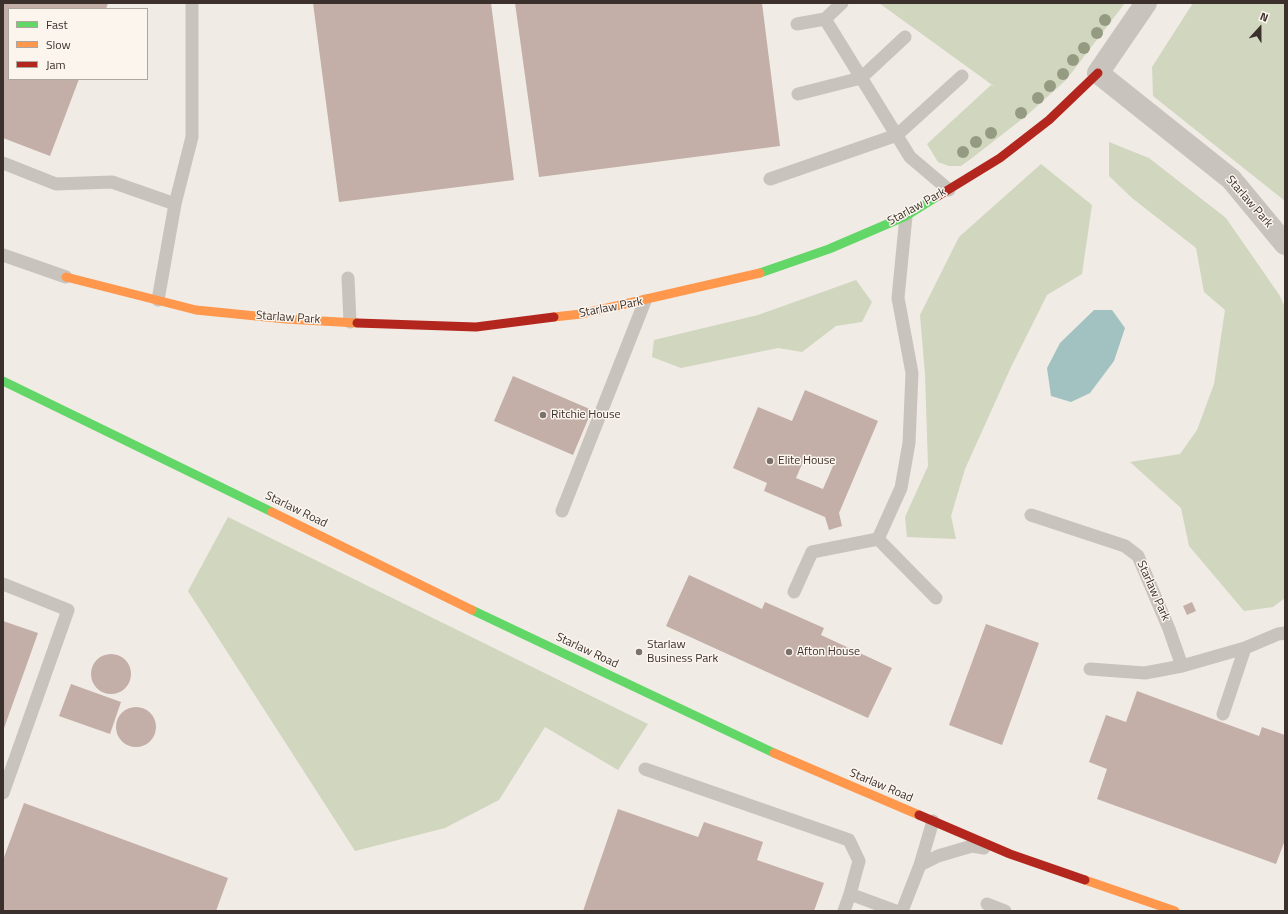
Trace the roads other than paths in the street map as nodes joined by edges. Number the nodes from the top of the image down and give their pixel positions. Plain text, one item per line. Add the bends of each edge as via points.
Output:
1 (192, 3) edge
2 (842, 3) edge
3 (1146, 3) edge
4 (825, 19) junction
5 (798, 24) dead end
6 (905, 37) dead end
7 (1098, 73) junction
8 (962, 76) dead end
9 (861, 78) junction
10 (798, 94) dead end
11 (897, 135) junction
12 (3, 163) edge
13 (770, 179) dead end
14 (949, 190) junction
15 (175, 204) junction
16 (906, 216) junction
17 (1285, 244) edge
18 (3, 255) edge
19 (66, 277) joint
20 (348, 278) dead end
21 (158, 300) junction
22 (645, 301) junction
23 (350, 322) junction
24 (3, 381) edge
25 (562, 511) dead end
26 (1030, 514) dead end
27 (878, 539) junction
28 (3, 584) edge
29 (794, 592) dead end
30 (936, 598) dead end
31 (1285, 633) edge
32 (1245, 648) junction
33 (1182, 666) junction
34 (1090, 669) dead end
35 (1223, 714) dead end
36 (645, 768) dead end
37 (3, 793) edge
38 (933, 821) junction
39 (1010, 854) junction
40 (920, 865) junction
41 (850, 894) junction
42 (987, 904) dead end
43 (844, 911) edge
44 (896, 911) edge
45 (902, 911) edge
46 (1006, 911) edge
47 (1175, 911) edge

1 - 15 lane via 192,137
2 - 4 lane
3 - 7 street, Starlaw Park
4 - 5 lane
4 - 9 lane
6 - 9 lane
7 - 14 main road, Starlaw Park via 1049,120 1000,158
7 - 17 street, Starlaw Park via 1230,179
8 - 11 lane
9 - 10 lane
9 - 11 lane
11 - 13 lane
11 - 14 lane via 910,157
12 - 15 lane via 56,184 112,182
14 - 16 main road, Starlaw Park
15 - 21 lane
16 - 22 main road, Starlaw Park via 829,249 754,275
16 - 27 lane via 898,298 912,373 909,443 901,488
18 - 19 lane
19 - 21 main road, Starlaw Park
20 - 23 lane
21 - 23 main road, Starlaw Park via 196,310
22 - 23 main road, Starlaw Park via 582,314 476,327
22 - 25 lane
24 - 38 main road, Starlaw Road via 441,595 758,745
26 - 33 lane, Starlaw Park via 1125,546 1138,556 1170,629
27 - 29 lane via 812,552
27 - 30 lane
28 - 37 lane via 68,610
31 - 32 lane
32 - 33 lane
32 - 35 lane
33 - 34 lane via 1145,673
36 - 41 lane via 849,840 859,861
38 - 39 main road, Starlaw Road
38 - 40 lane
39 - 40 lane via 972,846 938,856
39 - 47 main road, Starlaw Road
40 - 45 lane
41 - 43 lane
41 - 44 lane
42 - 46 lane

